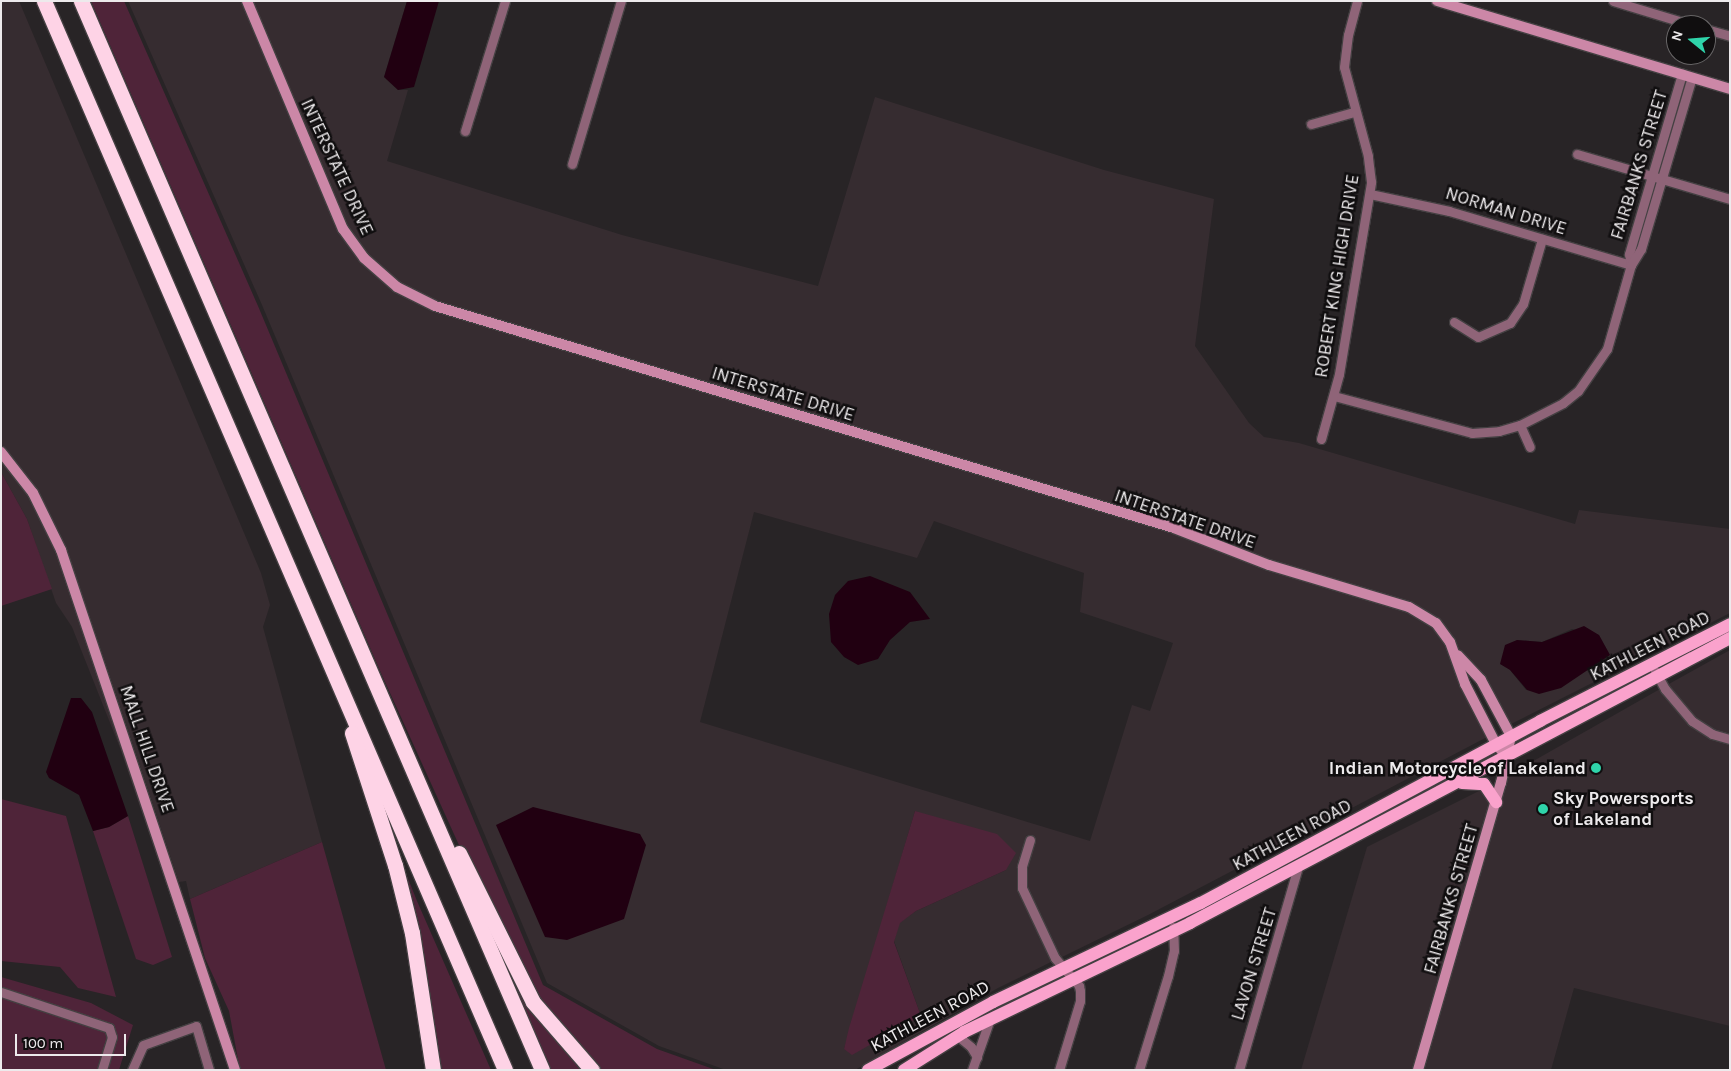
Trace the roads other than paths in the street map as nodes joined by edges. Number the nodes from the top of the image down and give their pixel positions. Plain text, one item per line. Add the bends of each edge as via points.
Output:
1 (32, 1) edge
2 (44, 1) edge
3 (81, 1) edge
4 (247, 1) edge
5 (505, 1) edge
6 (621, 1) edge
7 (1357, 1) edge
8 (1437, 1) edge
9 (1613, 1) edge
10 (1666, 17) edge
11 (1716, 32) edge
12 (1730, 36) edge
13 (1687, 76) junction
14 (1730, 89) edge
15 (1354, 112) junction
16 (1311, 124) dead end
17 (465, 131) dead end
18 (1577, 154) dead end
19 (110, 155) junction
20 (572, 164) dead end
21 (1653, 175) junction
22 (1663, 178) junction
23 (1370, 194) junction
24 (1730, 199) edge
25 (1542, 238) junction
26 (1632, 265) junction
27 (1454, 322) dead end
28 (1334, 396) junction
29 (1520, 425) junction
30 (1321, 439) dead end
31 (1530, 446) dead end
32 (1, 452) edge
33 (1730, 624) edge
34 (1730, 638) edge
35 (1456, 653) junction
36 (1651, 665) junction
37 (1657, 677) junction
38 (386, 708) junction
39 (350, 709) junction
40 (1512, 736) junction
41 (1730, 739) edge
42 (1496, 744) junction
43 (1506, 756) junction
44 (1455, 784) junction
45 (1496, 802) junction
46 (1030, 840) dead end
47 (1298, 867) junction
48 (1171, 918) junction
49 (1174, 931) junction
50 (1065, 969) junction
51 (1074, 979) junction
52 (1, 992) edge
53 (990, 1019) junction
54 (958, 1036) junction
55 (977, 1057) junction
56 (102, 1070) edge
57 (132, 1070) edge
58 (209, 1070) edge
59 (235, 1070) edge
60 (433, 1070) edge
61 (505, 1070) edge
62 (542, 1070) edge
63 (592, 1070) edge
64 (868, 1070) edge
65 (904, 1070) edge
66 (972, 1070) edge
67 (1059, 1070) edge
68 (1139, 1070) edge
69 (1239, 1070) edge
70 (1418, 1070) edge

1 - 19 highway
2 - 19 highway
3 - 38 highway
4 - 35 street, INTERSTATE DRIVE via 343,229 380,274 415,297 435,306 1174,528 1269,565 1396,602 1436,623
5 - 17 street
6 - 20 street
7 - 15 street, ROBERT KING HIGH DRIVE via 1346,42 1344,67
8 - 13 street
9 - 10 street
11 - 12 street
13 - 14 street
13 - 21 street, FAIRBANKS STREET
13 - 22 street, FAIRBANKS STREET
15 - 16 street
15 - 23 street, ROBERT KING HIGH DRIVE via 1368,156
18 - 21 street
19 - 39 highway
21 - 22 street
21 - 26 street, FAIRBANKS STREET via 1629,254
22 - 24 street
22 - 26 street, FAIRBANKS STREET via 1641,249
23 - 25 street, NORMAN DRIVE via 1419,203
23 - 28 street, ROBERT KING HIGH DRIVE
25 - 26 street, NORMAN DRIVE
25 - 27 street via 1523,304 1510,323 1478,337
26 - 29 street, FAIRBANKS STREET via 1607,349 1591,377 1563,403
28 - 29 street, FAIRBANKS STREET via 1456,431 1492,432
28 - 30 street, ROBERT KING HIGH DRIVE
29 - 31 street
32 - 59 street, MALL HILL DRIVE via 33,493 61,550
33 - 36 main road, KATHLEEN ROAD
34 - 37 main road, KATHLEEN ROAD
35 - 40 street, INTERSTATE DRIVE via 1481,680
35 - 42 street, INTERSTATE DRIVE via 1465,684
36 - 37 street
36 - 40 main road, KATHLEEN ROAD
37 - 41 street via 1692,721 1712,734
37 - 43 main road, KATHLEEN ROAD
38 - 62 highway
38 - 63 highway via 533,1002
39 - 60 highway via 354,744 395,865 412,932
39 - 61 highway
40 - 42 main road, KATHLEEN ROAD
40 - 43 street, FAIRBANKS STREET
42 - 43 street, INTERSTATE DRIVE
42 - 48 main road, KATHLEEN ROAD
43 - 44 main road, KATHLEEN ROAD
43 - 45 street, FAIRBANKS STREET
44 - 45 main road via 1479,782 1489,788
44 - 47 main road, KATHLEEN ROAD
45 - 70 street, FAIRBANKS STREET
46 - 50 street via 1022,867 1022,888 1043,936
47 - 49 main road, KATHLEEN ROAD
47 - 69 street, LAVON STREET
48 - 49 street
48 - 50 main road, KATHLEEN ROAD
49 - 51 main road, KATHLEEN ROAD
49 - 68 street via 1174,951 1168,976
50 - 51 street
50 - 64 main road, KATHLEEN ROAD via 981,1008
51 - 53 main road, KATHLEEN ROAD
51 - 67 street via 1079,986 1080,1001
52 - 56 street via 109,1028 112,1037
53 - 54 main road, KATHLEEN ROAD
53 - 55 street
54 - 55 street
54 - 65 main road, KATHLEEN ROAD
55 - 66 street
57 - 58 street via 143,1044 196,1026

